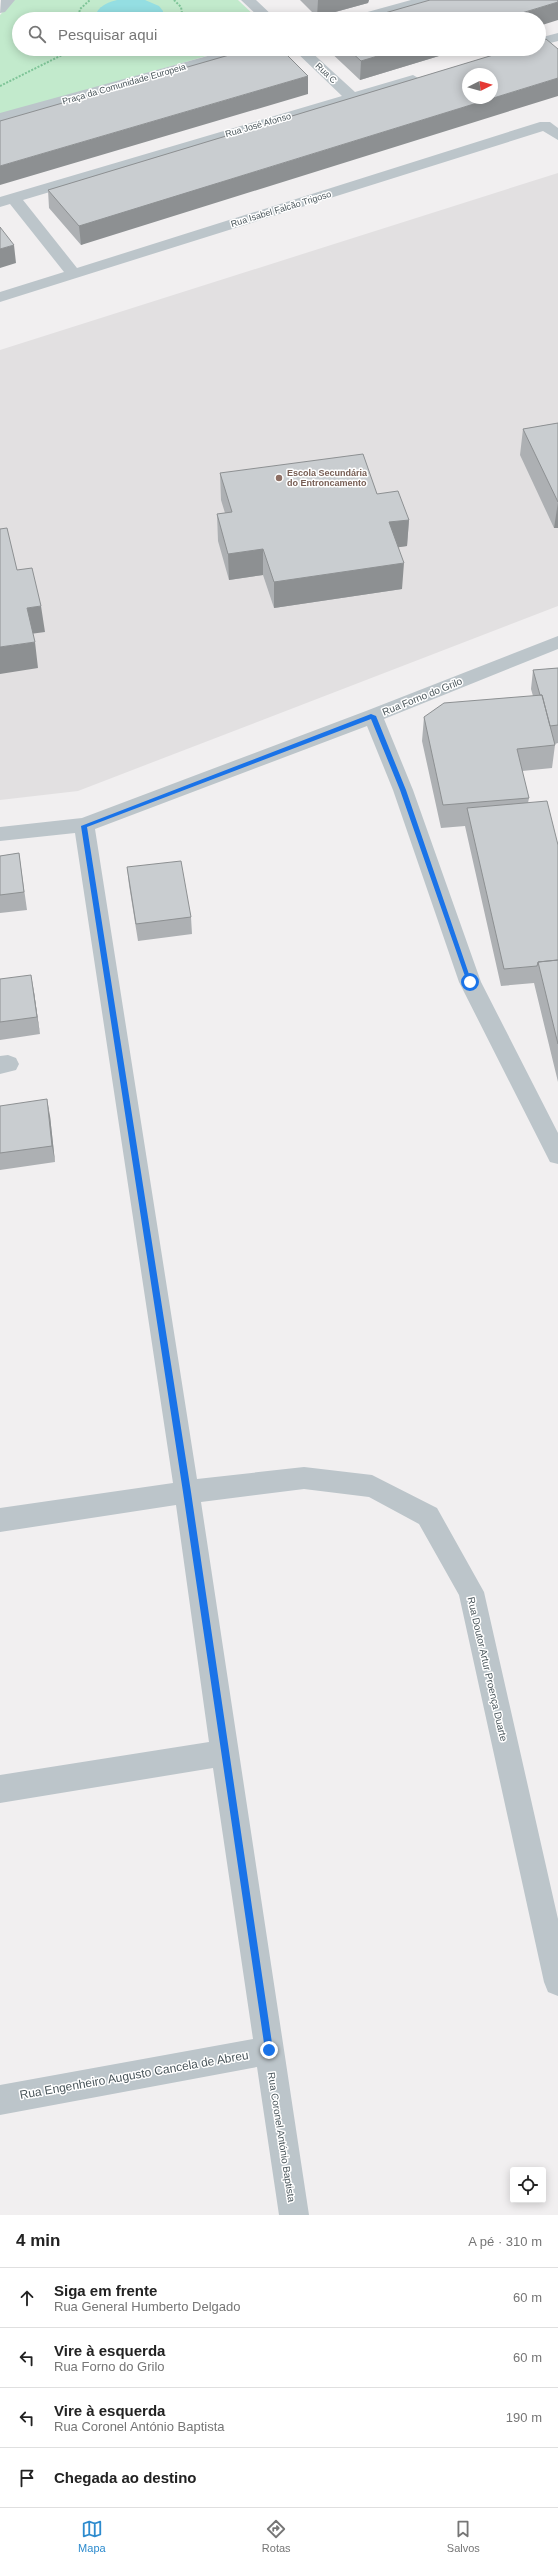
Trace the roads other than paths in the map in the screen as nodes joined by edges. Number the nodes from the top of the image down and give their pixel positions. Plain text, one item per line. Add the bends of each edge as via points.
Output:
1 (8, 0) edge
2 (248, 0) edge
3 (426, 0) edge
4 (406, 2) edge
5 (0, 8) edge
6 (261, 12) edge
7 (378, 12) edge
8 (558, 37) edge
9 (546, 40) edge
10 (224, 56) edge
11 (307, 56) edge
12 (427, 75) edge
13 (352, 98) junction
14 (0, 118) edge
15 (558, 136) edge
16 (6, 200) edge
17 (74, 274) junction
18 (0, 297) edge
19 (558, 642) edge
20 (373, 716) junction
21 (84, 826) junction
22 (0, 834) edge
23 (558, 1155) edge
24 (187, 1492) junction
25 (0, 1520) edge
26 (224, 1753) junction
27 (0, 1789) edge
28 (558, 1982) edge
29 (269, 2050) junction
30 (0, 2100) edge
31 (294, 2215) edge

1 - 5 street
2 - 6 street
3 - 4 street
4 - 7 street
8 - 9 street
10 - 14 street, Praça da Comunidade Europeia
11 - 13 street, Rua C
12 - 13 street, Rua José Afonso
13 - 16 street, Rua José Afonso
15 - 17 street, Rua Isabel Falcão Trigoso via 545,125
16 - 17 street
17 - 18 street, Rua Isabel Falcão Trigoso
19 - 20 street, Rua Forno do Grilo
20 - 21 street, Rua Forno do Grilo
20 - 23 street via 403,790 470,982
21 - 22 street, Rua Forno do Grilo
21 - 24 street, Rua Coronel António Baptista
24 - 25 street, Rua Doutor Artur Proença Duarte
24 - 26 street, Rua Coronel António Baptista
24 - 28 street, Rua Doutor Artur Proença Duarte via 304,1478 372,1486 428,1516 471,1592
26 - 27 street
26 - 29 street, Rua Coronel António Baptista
29 - 30 street, Rua Engenheiro Augusto Cancela de Abreu
29 - 31 street, Rua Coronel António Baptista

